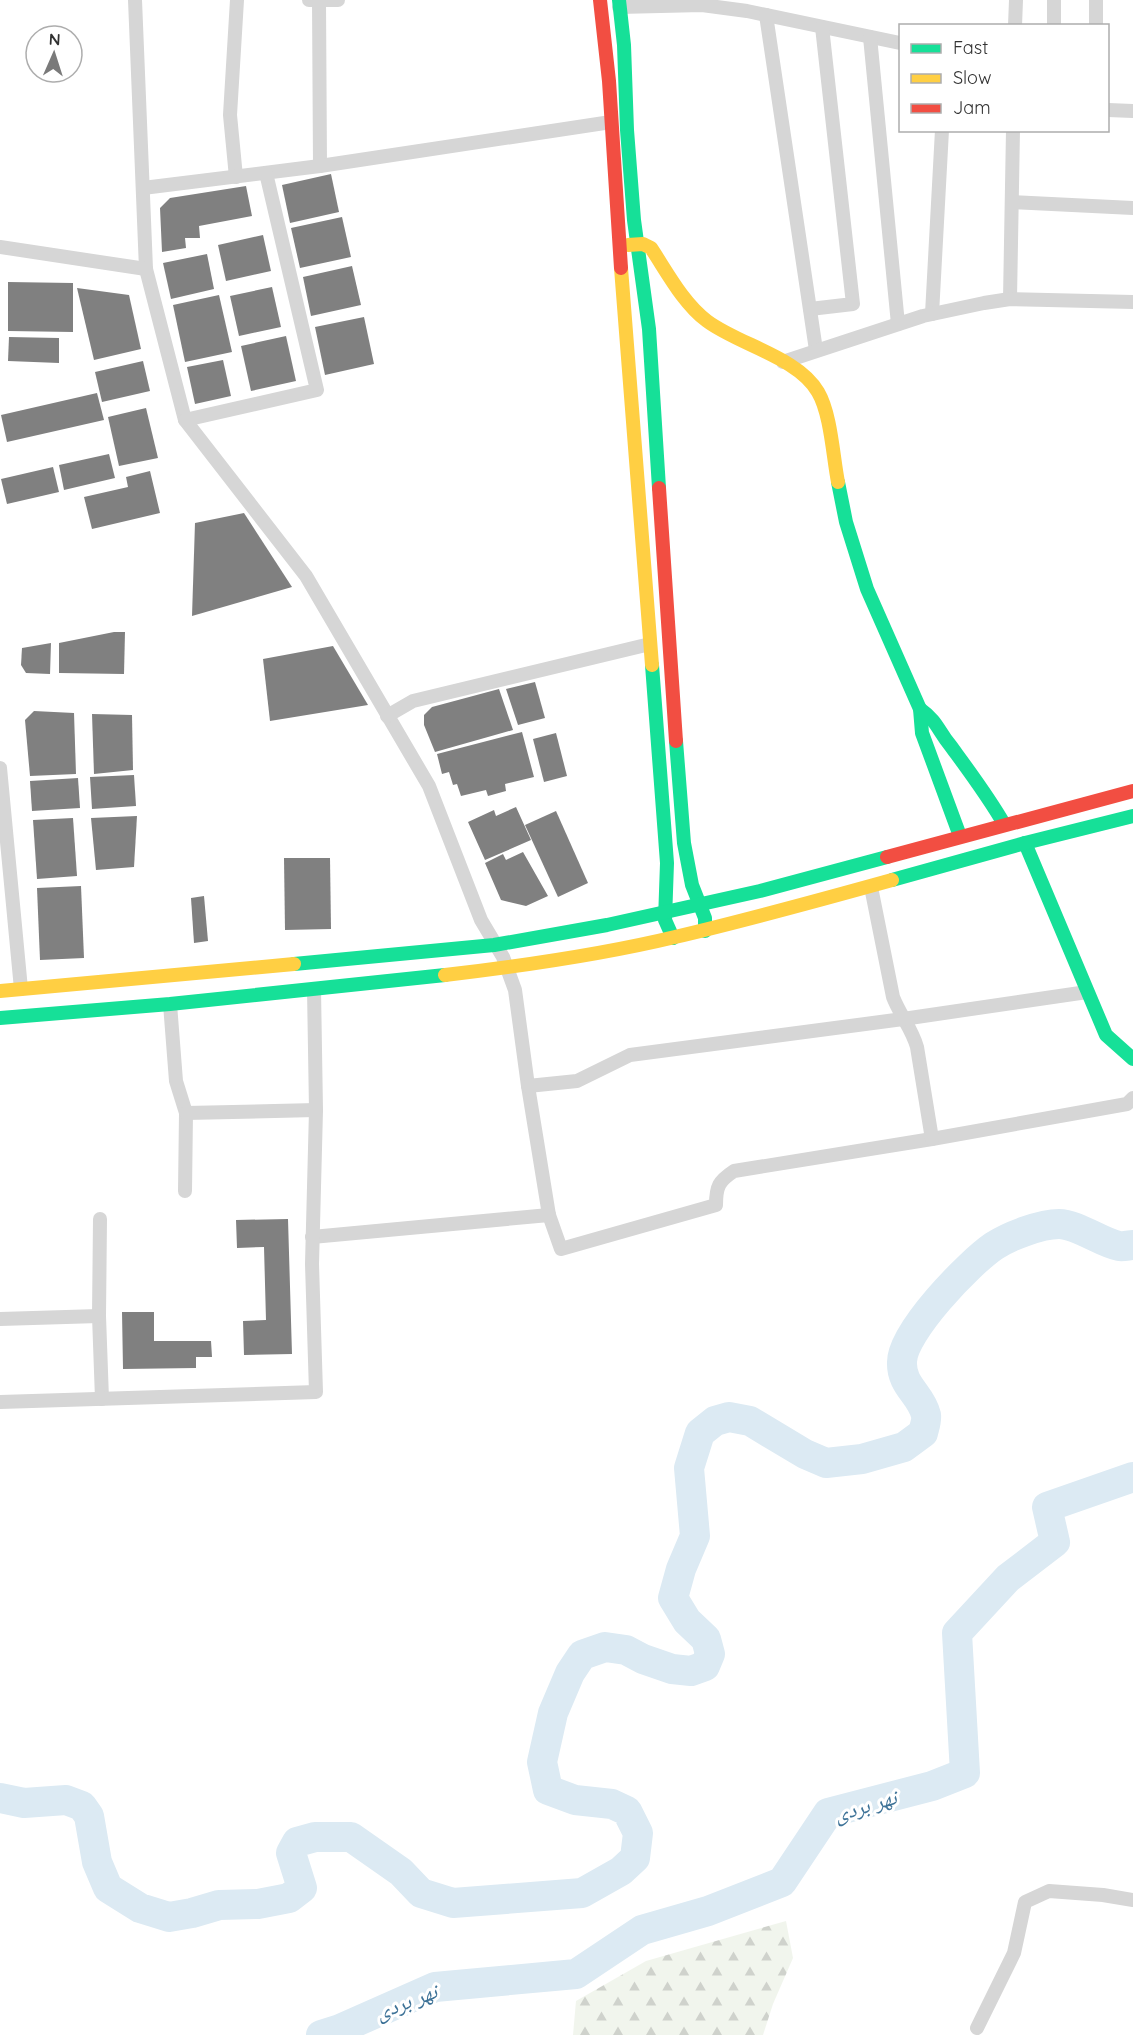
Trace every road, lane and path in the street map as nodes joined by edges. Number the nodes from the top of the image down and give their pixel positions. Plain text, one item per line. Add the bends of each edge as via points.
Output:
1 (135, 0) edge
2 (237, 0) edge
3 (338, 0) edge
4 (600, 0) edge
5 (1016, 0) edge
6 (1054, 0) edge
7 (1096, 0) edge
8 (314, 1) edge
9 (619, 3) edge
10 (766, 15) junction
11 (1016, 24) edge
12 (1054, 24) edge
13 (1096, 24) edge
14 (822, 27) junction
15 (870, 37) junction
16 (899, 43) edge
17 (1109, 110) edge
18 (1133, 111) edge
19 (611, 122) junction
20 (942, 132) edge
21 (1014, 132) edge
22 (320, 166) junction
23 (266, 173) junction
24 (236, 177) junction
25 (143, 188) junction
26 (1012, 202) junction
27 (1133, 208) edge
28 (638, 244) junction
29 (619, 246) junction
30 (0, 247) edge
31 (146, 269) junction
32 (646, 296) junction
33 (624, 299) junction
34 (1010, 299) junction
35 (1133, 302) edge
36 (810, 309) junction
37 (625, 314) junction
38 (648, 314) junction
39 (932, 314) junction
40 (898, 324) junction
41 (816, 350) junction
42 (783, 362) junction
43 (185, 420) junction
44 (650, 644) junction
45 (920, 709) junction
46 (387, 716) junction
47 (0, 768) edge
48 (1133, 791) edge
49 (1133, 816) edge
50 (1004, 824) junction
51 (960, 836) junction
52 (1025, 843) junction
53 (871, 887) junction
54 (700, 905) junction
55 (665, 913) junction
56 (705, 931) junction
57 (673, 938) junction
58 (494, 945) junction
59 (508, 968) junction
60 (21, 989) junction
61 (314, 989) junction
62 (0, 991) edge
63 (1087, 992) junction
64 (170, 1004) junction
65 (0, 1018) edge
66 (903, 1019) junction
67 (1133, 1059) edge
68 (528, 1086) junction
69 (1133, 1098) edge
70 (316, 1110) junction
71 (186, 1113) junction
72 (932, 1139) junction
73 (185, 1191) dead end
74 (549, 1215) junction
75 (100, 1219) dead end
76 (312, 1237) junction
77 (99, 1316) junction
78 (0, 1319) edge
79 (102, 1399) junction
80 (0, 1402) edge
81 (1133, 1900) edge
82 (977, 2028) dead end

1 - 25 street
2 - 24 street via 230,115
3 - 8 street
4 - 19 street
5 - 11 street
6 - 12 street
7 - 13 street
8 - 22 street
9 - 10 street via 702,5
9 - 28 street
10 - 14 street
10 - 36 street
14 - 15 street
14 - 36 street via 853,304
15 - 16 street
15 - 40 street
17 - 18 street
19 - 22 street
19 - 29 street
20 - 39 street
21 - 26 street
22 - 23 street
23 - 24 street
23 - 43 street via 317,390
24 - 25 street
25 - 31 street
26 - 27 street
26 - 34 street
28 - 29 street
28 - 32 street
28 - 42 street via 651,248 686,300 705,320
29 - 33 street
30 - 31 street
31 - 43 street
32 - 33 street via 634,293
32 - 38 street
33 - 37 street
34 - 35 street
34 - 39 street
36 - 41 street
37 - 38 street via 636,318
37 - 44 street
38 - 54 street via 684,843
39 - 40 street
40 - 41 street
41 - 42 street
42 - 45 street via 806,377 825,409 846,522 867,589
43 - 46 street via 306,576
44 - 46 street via 413,701
44 - 55 street via 667,863
45 - 50 street via 934,719
45 - 51 street via 922,733
46 - 58 street via 429,786
47 - 60 street
48 - 50 street
49 - 52 street
50 - 51 street
51 - 54 street
52 - 53 street
52 - 63 street
53 - 56 street
53 - 66 street via 894,997
54 - 55 street
54 - 56 street
55 - 57 street via 666,926
55 - 58 street
56 - 57 street
57 - 59 street
58 - 59 street
58 - 60 street
59 - 61 street
59 - 68 street
60 - 62 street
61 - 64 street
61 - 70 street
63 - 66 street
63 - 67 street via 1106,1035
64 - 65 street
64 - 71 street via 179,1095
66 - 68 street via 630,1055 577,1081
66 - 72 street via 918,1047
68 - 74 street
69 - 72 street via 1126,1104
70 - 71 street
70 - 76 street
71 - 73 street
72 - 74 street via 734,1171 722,1179 716,1204 561,1249
74 - 76 street
75 - 77 street
76 - 79 street via 316,1392
77 - 78 street
77 - 79 street
79 - 80 street
81 - 82 street via 1049,1891 1025,1902 1014,1953

